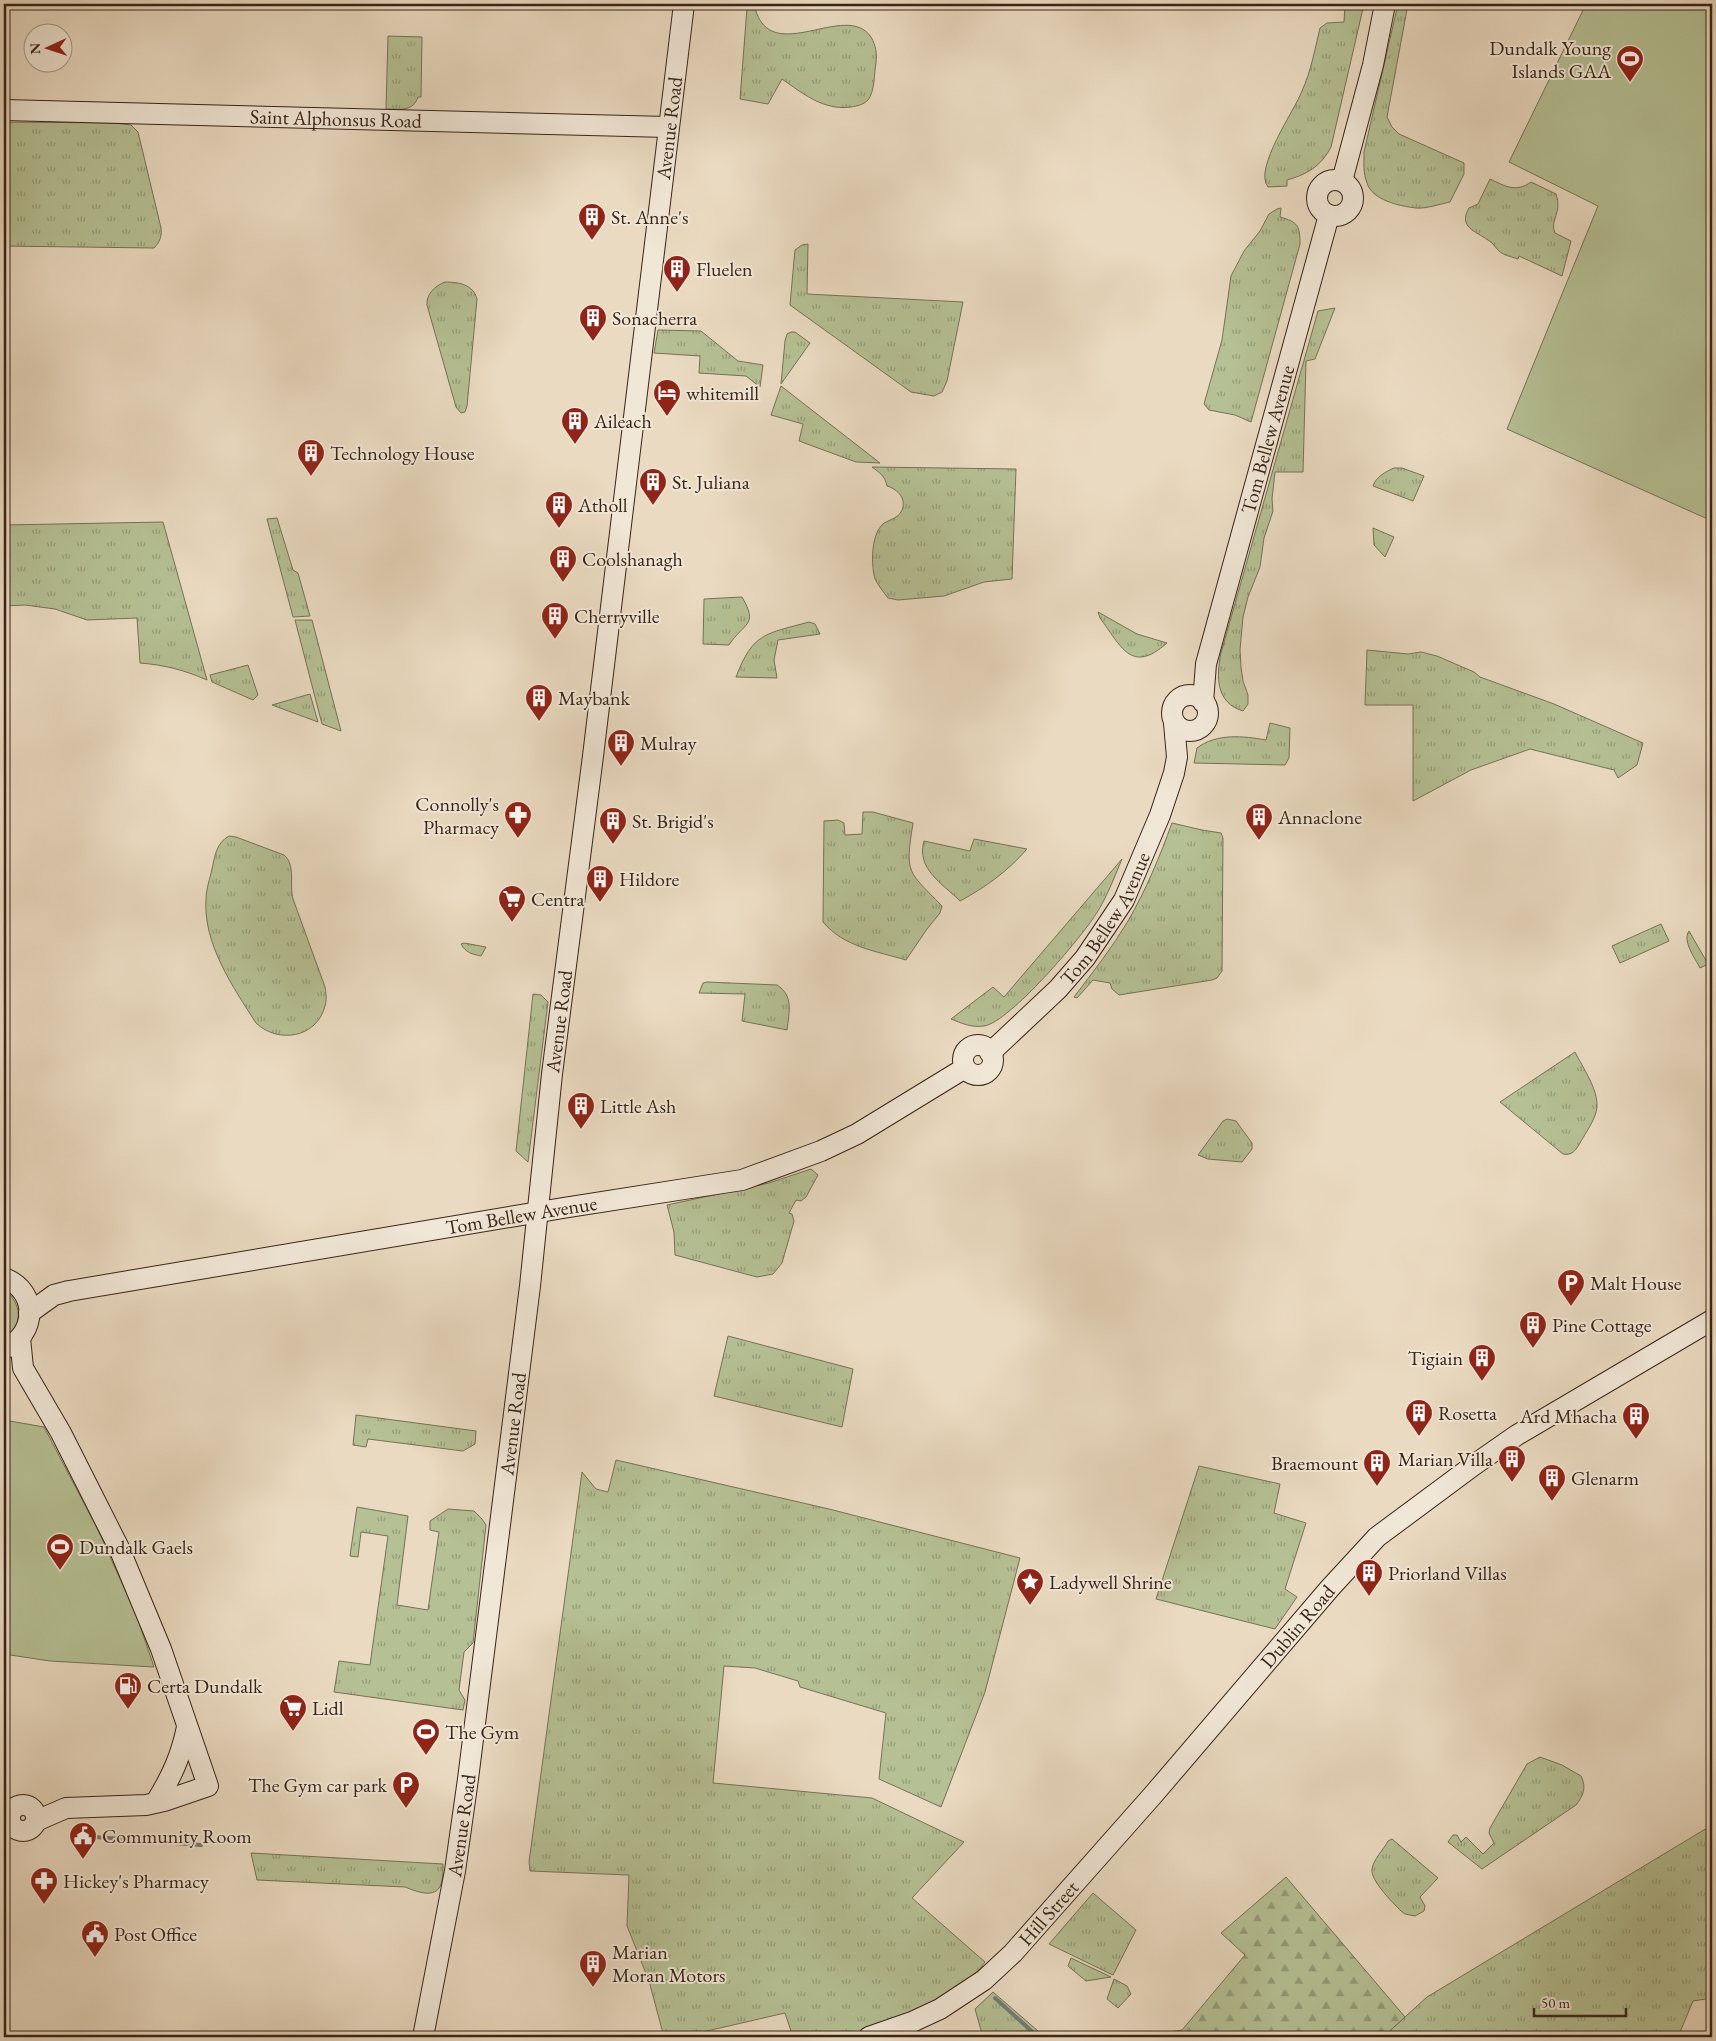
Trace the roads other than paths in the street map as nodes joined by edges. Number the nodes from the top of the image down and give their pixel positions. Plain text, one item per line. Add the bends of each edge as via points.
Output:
1 (684, 4) edge
2 (1385, 4) edge
3 (4, 110) edge
4 (668, 127) junction
5 (1195, 699) junction
6 (1174, 723) junction
7 (1193, 731) junction
8 (1177, 757) junction
9 (538, 1213) junction
10 (12, 1283) edge
11 (54, 1295) junction
12 (30, 1313) junction
13 (1712, 1320) edge
14 (20, 1338) junction
15 (4, 1349) edge
16 (4, 1355) edge
17 (23, 1368) junction
18 (187, 1727) junction
19 (1194, 1745) joint
20 (156, 1802) junction
21 (7, 1819) edge
22 (423, 2037) edge
23 (869, 2037) edge

1 - 4 street, Avenue Road
2 - 5 street, Tom Bellew Avenue via 1342,181 1353,193 1353,204 1344,214 1330,215
3 - 4 street, Saint Alphonsus Road
4 - 9 street, Avenue Road
5 - 6 street via 1179,698 1172,712
5 - 7 street via 1207,711 1206,721
6 - 7 street via 1183,730
6 - 8 street, Tom Bellew Avenue
7 - 8 street, Tom Bellew Avenue
8 - 9 street, Tom Bellew Avenue via 1160,815 1124,900 1085,958 1058,989 990,1053 983,1047 970,1048 964,1054 965,1068 856,1134 779,1168 742,1180
9 - 11 street, Tom Bellew Avenue
9 - 22 street, Avenue Road via 455,1870
10 - 11 street, Tom Bellew Avenue
10 - 12 street via 26,1297
11 - 12 street, Tom Bellew Avenue
12 - 14 street
13 - 19 street, Dublin Road via 1517,1435 1377,1537
14 - 15 street
14 - 17 street
16 - 17 street
17 - 18 street via 61,1433 119,1548 161,1648
18 - 20 street via 182,1753
18 - 20 street via 208,1786
19 - 23 street, Hill Street via 1038,1926 989,1975 932,2013
20 - 21 street via 66,1808 33,1814 29,1830 21,1831

